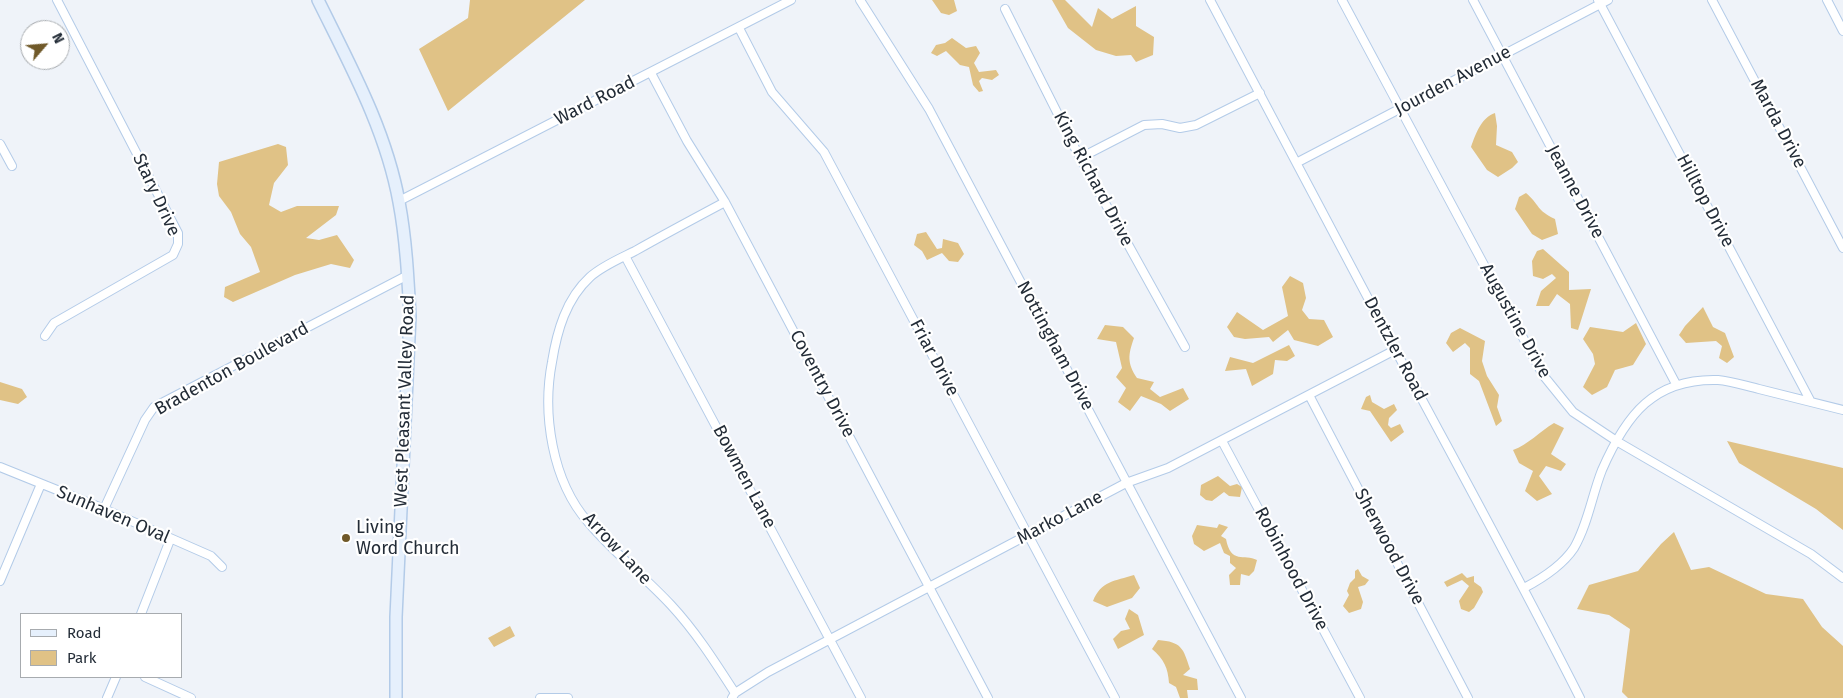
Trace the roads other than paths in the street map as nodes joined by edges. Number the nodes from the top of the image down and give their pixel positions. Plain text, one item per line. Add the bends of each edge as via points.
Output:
1 (57, 0) edge
2 (318, 0) edge
3 (791, 0) edge
4 (860, 0) edge
5 (1210, 0) edge
6 (1342, 0) edge
7 (1473, 0) edge
8 (1608, 0) edge
9 (1712, 0) edge
10 (1827, 0) edge
11 (1599, 2) edge
12 (1005, 9) dead end
13 (739, 28) junction
14 (1843, 31) edge
15 (1502, 55) junction
16 (651, 73) junction
17 (1260, 93) junction
18 (1400, 109) junction
19 (0, 144) edge
20 (1080, 158) junction
21 (1298, 162) junction
22 (12, 166) dead end
23 (399, 201) junction
24 (725, 202) junction
25 (1843, 248) edge
26 (626, 256) junction
27 (408, 275) junction
28 (45, 336) dead end
29 (1185, 347) dead end
30 (1395, 350) junction
31 (1676, 384) junction
32 (1309, 395) junction
33 (1811, 402) junction
34 (1843, 410) edge
35 (1222, 441) junction
36 (1618, 442) junction
37 (0, 467) edge
38 (1126, 483) junction
39 (41, 484) junction
40 (104, 509) junction
41 (1028, 534) junction
42 (170, 540) junction
43 (222, 567) dead end
44 (1843, 578) edge
45 (0, 581) edge
46 (930, 587) junction
47 (1524, 588) junction
48 (141, 613) edge
49 (831, 639) junction
50 (116, 678) edge
51 (147, 678) edge
52 (733, 696) edge
53 (107, 698) edge
54 (191, 698) edge
55 (396, 698) edge
56 (540, 698) edge
57 (568, 698) edge
58 (861, 698) edge
59 (988, 698) edge
60 (1115, 698) edge
61 (1241, 698) edge
62 (1360, 698) edge
63 (1468, 698) edge
64 (1580, 698) edge

1 - 28 street, Stary Drive via 178,234 178,244 173,255 54,323
2 - 23 main road, West Pleasant Valley Road via 377,126
3 - 13 street, Ward Road
4 - 38 street, Nottingham Drive via 929,109
5 - 17 street, Dentzler Road
6 - 18 street, Augustine Drive
7 - 15 street, Jeanne Drive
8 - 11 street, Jourden Avenue
9 - 25 street, Marda Drive
10 - 14 street
11 - 15 street, Jourden Avenue
11 - 33 street, Hilltop Drive
12 - 20 street, King Richard Drive
13 - 16 street, Ward Road
13 - 41 street, Friar Drive via 772,92 824,152
15 - 18 street, Jourden Avenue
15 - 31 street, Jeanne Drive
16 - 23 street, Ward Road
16 - 24 street, Coventry Drive via 687,141
17 - 20 street via 1196,125 1180,128 1162,124 1144,126
17 - 21 street, Dentzler Road
18 - 21 street, Jourden Avenue
18 - 36 street, Augustine Drive via 1543,376 1573,412
19 - 22 street
20 - 29 street, King Richard Drive
21 - 30 street, Dentzler Road
23 - 27 main road, West Pleasant Valley Road
24 - 26 street, Arrow Lane
24 - 46 street, Coventry Drive
26 - 49 street, Bowmen Lane
26 - 52 street, Arrow Lane via 590,277 568,306 556,335 548,424 556,458 586,521 694,632
27 - 40 street, Bradenton Boulevard via 154,407
27 - 55 main road, West Pleasant Valley Road via 410,316 396,617
30 - 32 street, Marko Lane
30 - 47 street, Dentzler Road
31 - 33 street via 1720,380
31 - 36 street via 1649,399 1630,418
32 - 35 street, Marko Lane
32 - 63 street, Sherwood Drive
33 - 34 street
35 - 38 street, Marko Lane via 1168,468
35 - 62 street, Robinhood Drive
36 - 44 street, Augustine Drive via 1811,554
36 - 47 street via 1603,470 1580,537 1572,550 1546,576
37 - 39 street, Sunhaven Oval
38 - 41 street, Marko Lane
38 - 61 street, Nottingham Drive
39 - 40 street, Sunhaven Oval
39 - 45 street
40 - 42 street, Sunhaven Oval
41 - 46 street, Marko Lane
41 - 60 street, Friar Drive
42 - 43 street, Sunhaven Oval via 211,556
42 - 48 street
46 - 49 street, Marko Lane
46 - 59 street, Coventry Drive
47 - 64 street, Dentzler Road
49 - 52 street, Marko Lane via 768,672
49 - 58 street, Bowmen Lane
50 - 53 street
51 - 54 street
56 - 57 street

